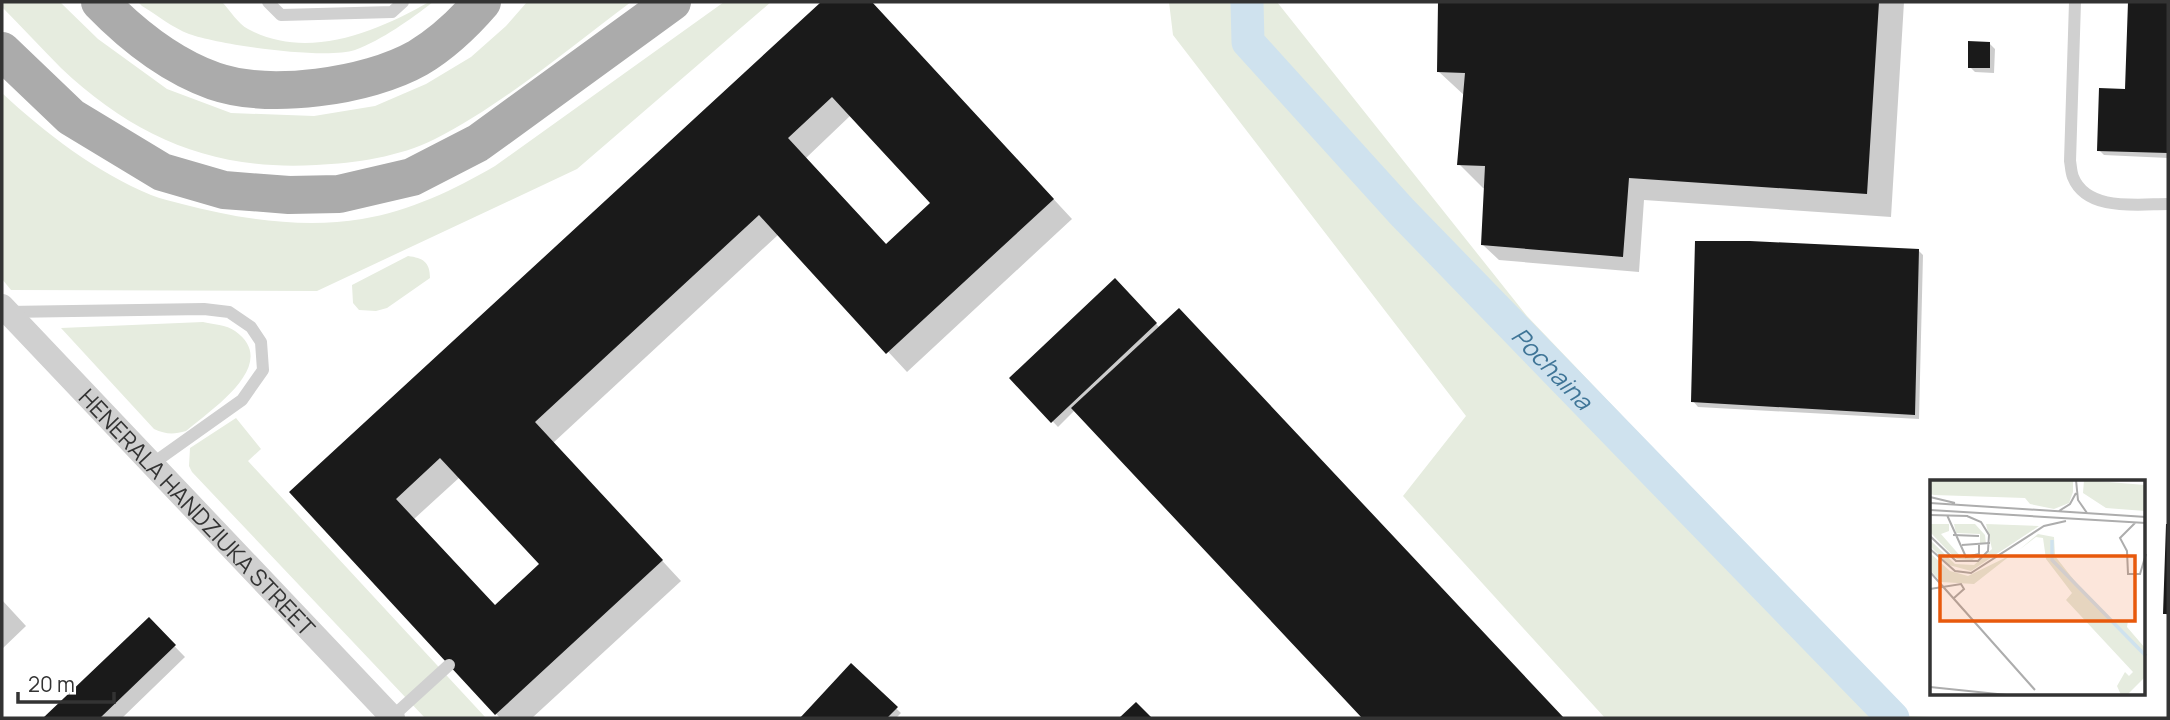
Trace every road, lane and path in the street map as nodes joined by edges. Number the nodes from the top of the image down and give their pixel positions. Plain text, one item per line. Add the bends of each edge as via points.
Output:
1 (268, 2) edge
2 (403, 2) edge
3 (482, 2) edge
4 (672, 2) edge
5 (2075, 8) edge
6 (112, 15) edge
7 (2, 51) edge
8 (2168, 204) edge
9 (4, 311) edge
10 (152, 464) junction
11 (449, 666) dead end
12 (393, 718) edge

1 - 2 lane via 281,15 392,12
3 - 6 main road via 460,27 417,58 367,78 315,88 259,89 215,81 170,60
4 - 7 main road via 478,144 412,177 339,194 224,190 162,172 71,117
5 - 8 lane via 2070,160 2074,179 2090,197 2107,204
9 - 10 street, HENERALA HANDZIUKA STREET
9 - 10 lane via 204,309 229,312 251,327 261,342 263,370 242,400
10 - 12 street, HENERALA HANDZIUKA STREET
11 - 12 lane

